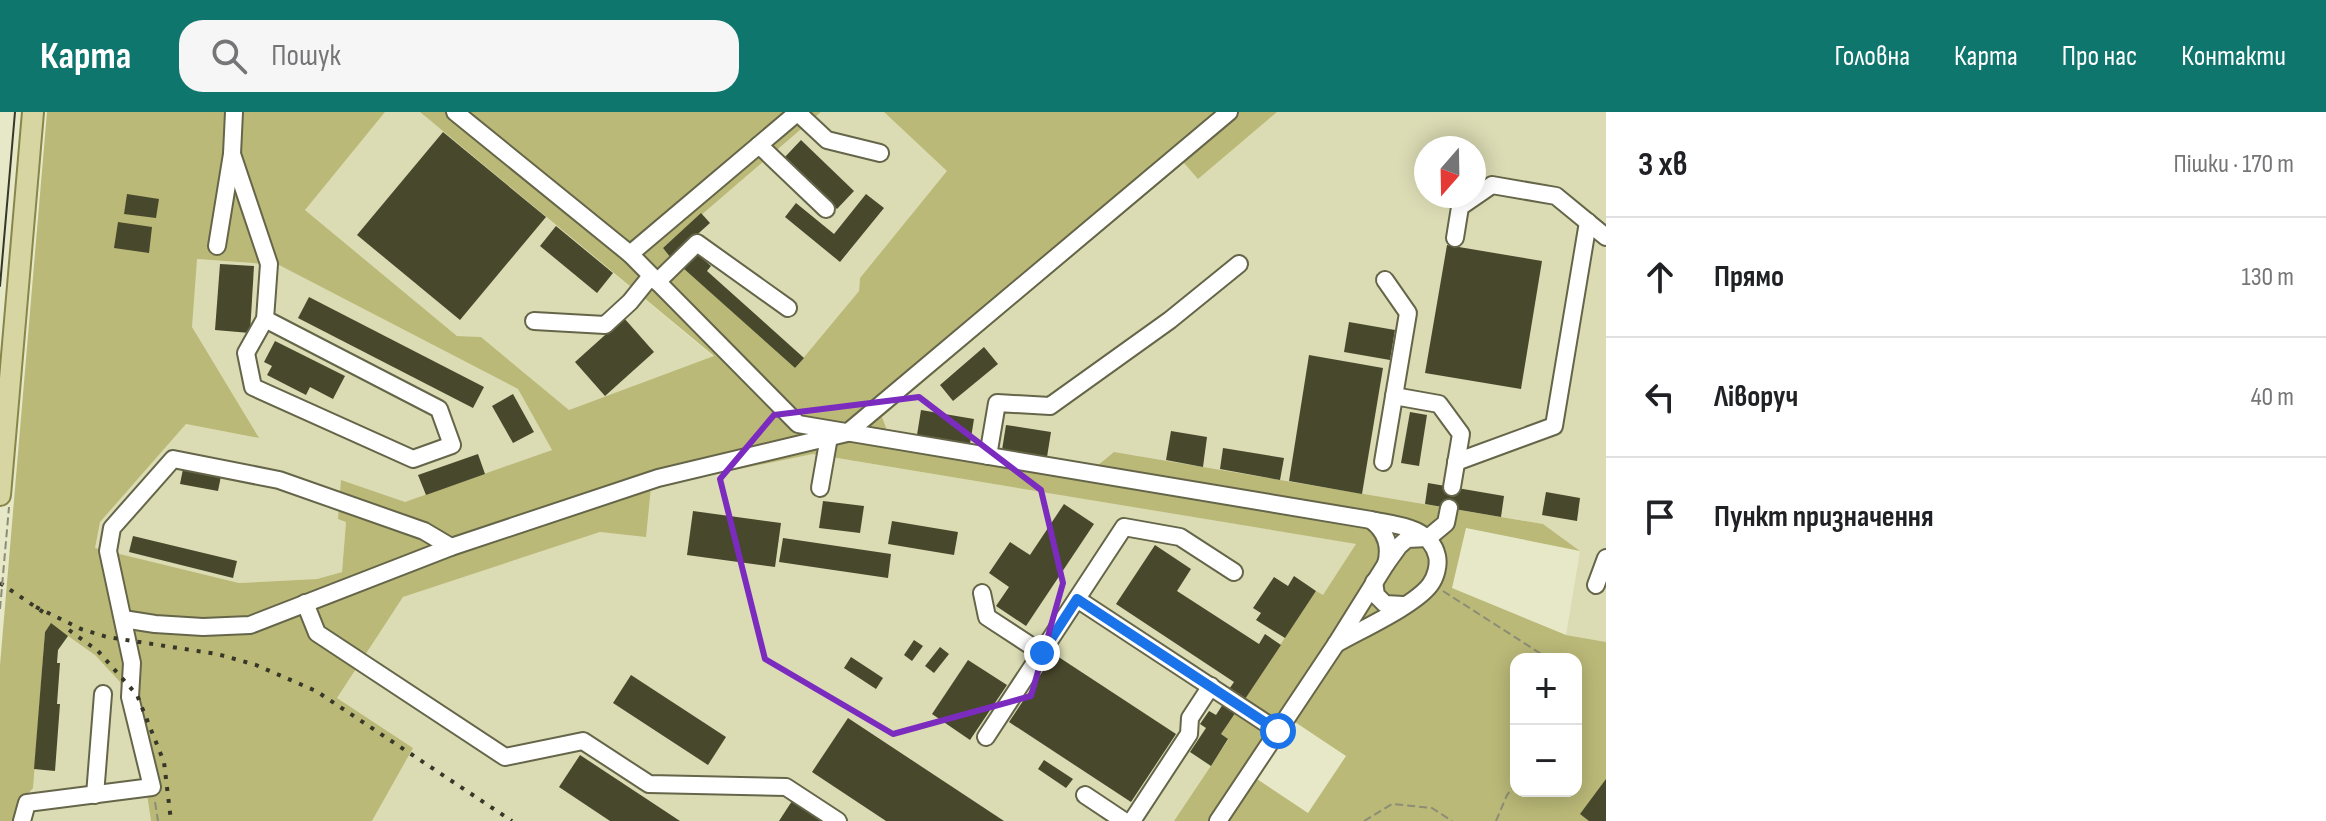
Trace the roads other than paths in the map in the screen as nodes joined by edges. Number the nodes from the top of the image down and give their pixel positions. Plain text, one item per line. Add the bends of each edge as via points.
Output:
1 (33, 112) edge
2 (234, 112) edge
3 (455, 112) edge
4 (798, 112) edge
5 (1229, 112) edge
6 (759, 145) junction
7 (880, 153) dead end
8 (232, 154) junction
9 (826, 209) dead end
10 (1588, 222) junction
11 (1606, 237) edge
12 (1455, 238) dead end
13 (217, 246) dead end
14 (630, 254) junction
15 (1239, 264) dead end
16 (654, 279) junction
17 (1385, 280) dead end
18 (788, 308) dead end
19 (265, 319) junction
20 (534, 321) dead end
21 (1394, 396) junction
22 (798, 424) junction
23 (829, 433) junction
24 (847, 433) junction
25 (794, 445) junction
26 (988, 456) junction
27 (1383, 462) dead end
28 (1456, 462) junction
29 (1452, 487) dead end
30 (820, 488) dead end
31 (4, 501) edge
32 (1449, 508) dead end
33 (1371, 520) junction
34 (1428, 538) junction
35 (451, 547) junction
36 (1606, 558) edge
37 (1386, 564) junction
38 (1234, 572) dead end
39 (1374, 582) junction
40 (1596, 585) dead end
41 (982, 593) dead end
42 (1077, 599) junction
43 (305, 603) junction
44 (1403, 605) junction
45 (123, 619) junction
46 (1336, 644) junction
47 (1042, 653) junction
48 (1211, 686) junction
49 (103, 694) dead end
50 (1278, 731) junction
51 (986, 737) dead end
52 (95, 795) junction
53 (1085, 795) dead end
54 (22, 821) edge
55 (838, 821) edge
56 (1124, 821) edge
57 (1132, 821) edge
58 (1218, 821) edge

1 - 31 main road
2 - 8 street
3 - 14 street
4 - 6 street
4 - 7 street via 827,140
5 - 24 street
6 - 9 street
6 - 14 street
8 - 13 street
8 - 19 street via 269,264
10 - 11 street
10 - 12 street via 1556,196 1492,185 1460,207
10 - 28 street via 1554,426
14 - 16 street
15 - 26 street via 1050,406 997,403
16 - 18 street via 697,243
16 - 20 street via 605,325
16 - 22 street
17 - 21 street via 1408,313
19 - 19 street via 246,353 253,387 413,459 452,445 439,409
21 - 27 street
21 - 28 street via 1439,404 1461,434
22 - 23 street
22 - 25 street
23 - 24 street
23 - 25 street
23 - 30 street
24 - 26 street
25 - 35 street via 658,478
26 - 33 street
28 - 29 street
32 - 34 street via 1446,523
33 - 34 street
33 - 37 street via 1387,539
34 - 37 street via 1407,539
34 - 44 street via 1437,564 1431,583
35 - 43 street
35 - 45 street via 424,531 279,480 173,459 112,528 108,551
36 - 40 street
37 - 39 street
38 - 42 street via 1180,537 1124,527
39 - 44 street via 1376,595 1385,604
39 - 46 street
41 - 47 street via 987,617
42 - 47 street
42 - 48 street
43 - 45 street via 250,625 203,627
43 - 55 street via 317,633 505,757 583,741 649,784 786,787
44 - 46 street
45 - 52 street via 132,663 130,697 152,787
46 - 50 street
47 - 51 street
48 - 50 street
48 - 57 street via 1190,718 1189,734
49 - 52 street
50 - 58 street
52 - 54 street via 27,803
53 - 56 street

